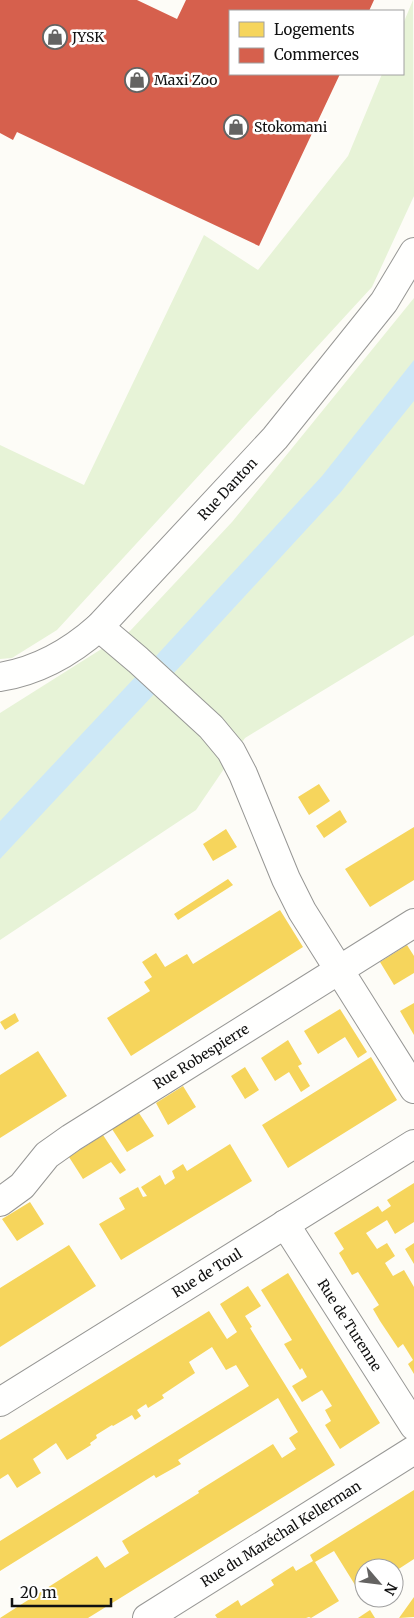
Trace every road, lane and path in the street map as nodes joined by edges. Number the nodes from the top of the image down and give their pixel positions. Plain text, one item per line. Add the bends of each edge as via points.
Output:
1 (414, 252) edge
2 (99, 627) junction
3 (0, 677) edge
4 (414, 924) edge
5 (340, 971) junction
6 (414, 1089) edge
7 (414, 1144) edge
8 (0, 1202) edge
9 (285, 1224) junction
10 (0, 1402) edge
11 (414, 1426) edge
12 (414, 1450) edge
13 (147, 1618) edge

1 - 2 street, Rue Danton via 384,302 275,438
2 - 3 street, Rue Danton via 52,660
2 - 5 street via 220,735 243,774 302,911
4 - 5 street, Rue Robespierre
5 - 6 street
5 - 8 street, Rue Robespierre via 71,1138 47,1155 22,1186
7 - 9 street, Rue de Toul
9 - 10 street, Rue de Toul
9 - 11 street, Rue de Turenne
12 - 13 street, Rue du Maréchal Kellerman

